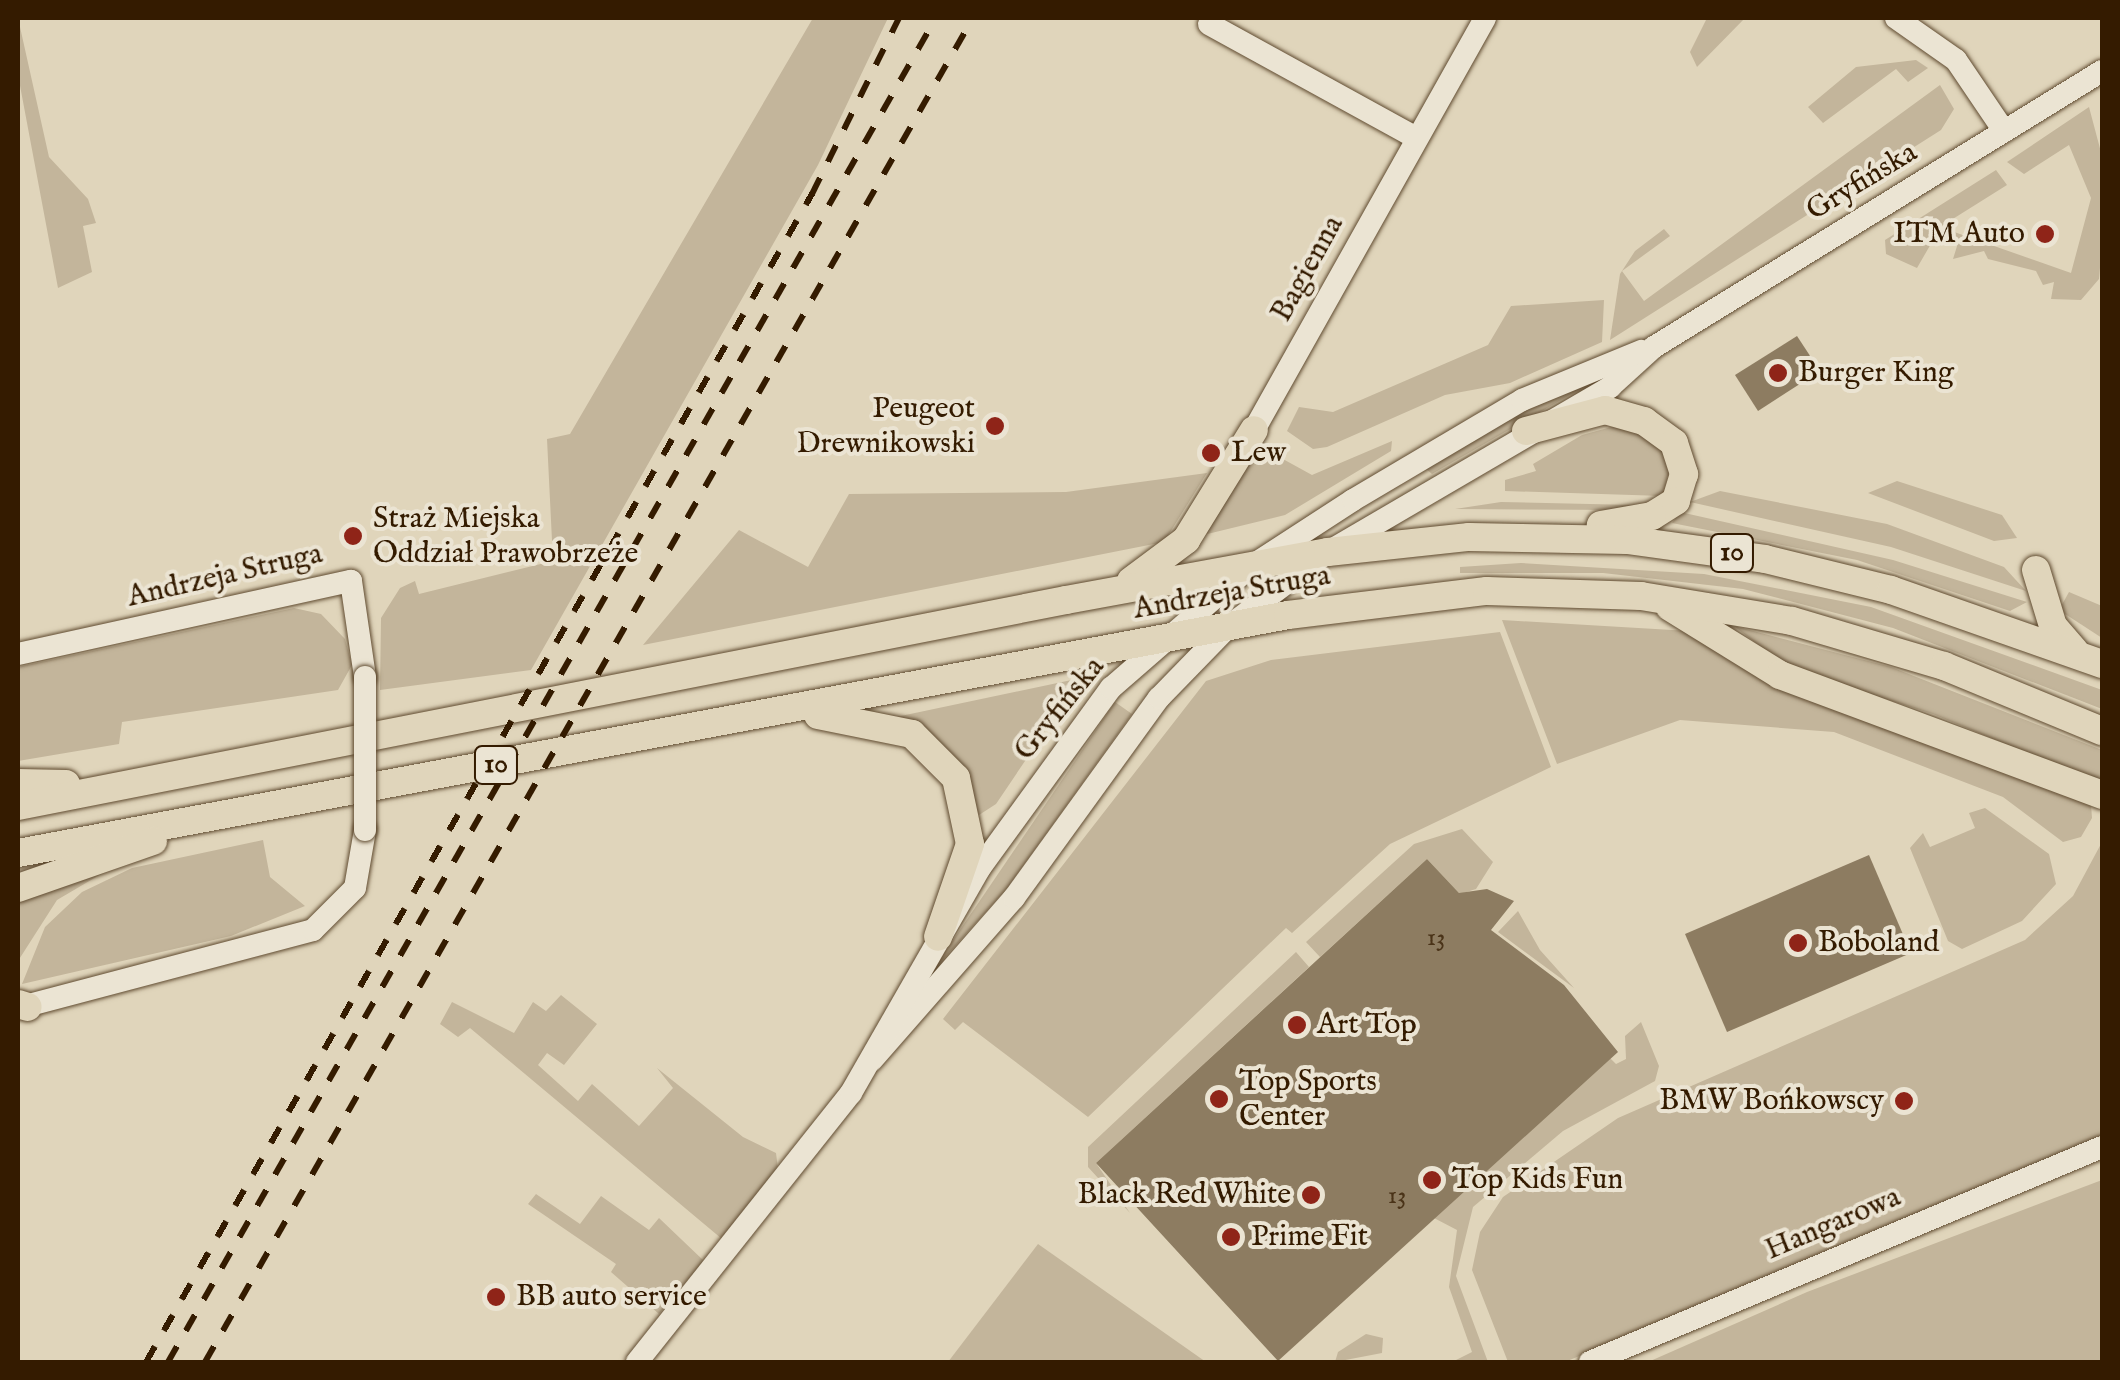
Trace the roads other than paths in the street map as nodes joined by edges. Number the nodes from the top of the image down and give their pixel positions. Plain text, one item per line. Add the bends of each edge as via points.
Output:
1 (1485, 18) edge
2 (1909, 21) edge
3 (1209, 24) dead end
4 (2102, 71) edge
5 (2004, 131) junction
6 (1416, 138) junction
7 (1654, 346) junction
8 (1254, 430) joint
9 (1526, 431) junction
10 (1469, 538) junction
11 (1328, 552) junction
12 (1250, 566) junction
13 (2036, 570) dead end
14 (1097, 595) junction
15 (1641, 596) junction
16 (1229, 626) junction
17 (1163, 638) junction
18 (18, 654) edge
19 (2091, 660) edge
20 (777, 713) junction
21 (2102, 731) edge
22 (19, 788) edge
23 (2102, 795) edge
24 (215, 818) junction
25 (18, 853) edge
26 (18, 888) edge
27 (938, 937) junction
28 (21, 1006) edge
29 (872, 1060) junction
30 (2102, 1146) edge
31 (636, 1362) edge
32 (1590, 1362) edge

1 - 6 street, Bagienna
2 - 5 street via 1962,66
3 - 6 street
4 - 5 street, Gryfińska
5 - 7 street, Gryfińska
6 - 8 street, Bagienna
7 - 9 street, Gryfińska via 1610,387
7 - 12 street, Gryfińska via 1491,416
8 - 14 main road via 1181,545 1146,573
9 - 10 main road via 1595,411 1637,418 1677,448 1682,491 1666,510 1638,520
9 - 11 street, Gryfińska
10 - 11 main road, Andrzeja Struga / 10
10 - 19 main road, Andrzeja Struga / 10 via 1627,540 1765,559 1892,590
11 - 12 main road, Andrzeja Struga / 10
11 - 16 street, Gryfińska
12 - 14 main road, Andrzeja Struga / 10
12 - 17 street, Gryfińska
13 - 19 main road via 2053,626
14 - 22 main road, Andrzeja Struga / 10 via 130,785
15 - 16 main road, Andrzeja Struga / 10 via 1432,594
15 - 21 main road, Andrzeja Struga / 10 via 1740,609 1872,642
15 - 23 main road via 1684,612 1780,675
16 - 17 main road, Andrzeja Struga / 10
16 - 29 street, Gryfińska via 1159,698 1014,898
17 - 20 main road, Andrzeja Struga / 10
17 - 27 street, Gryfińska via 1060,750
18 - 28 street, Andrzeja Struga, bridge via 351,581 365,677 365,830 354,888 313,930
20 - 24 main road, Andrzeja Struga / 10
20 - 27 main road via 899,728 949,767 967,803 970,833
24 - 25 main road, Andrzeja Struga / 10
24 - 26 main road
27 - 29 street, Gryfińska
29 - 31 street, Gryfińska via 798,1166
30 - 32 street, Hangarowa

